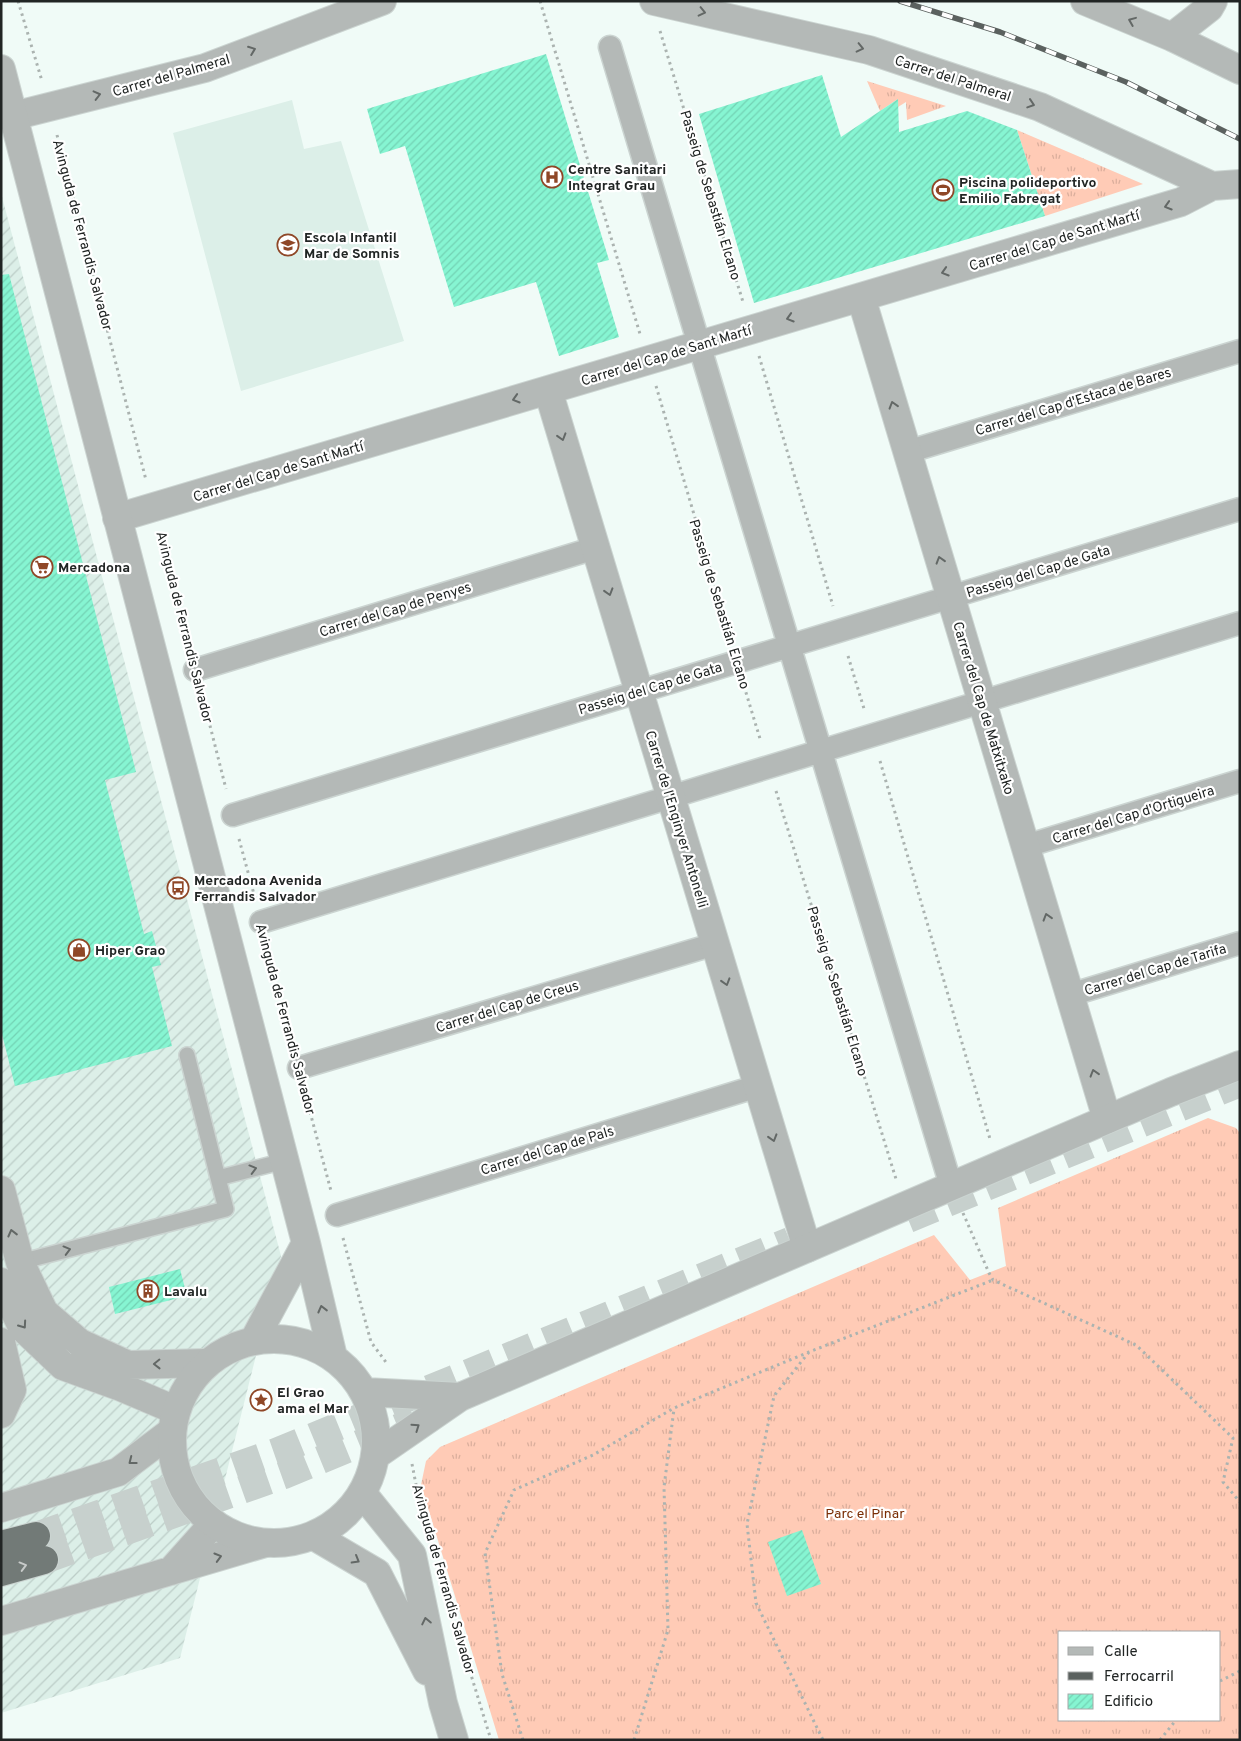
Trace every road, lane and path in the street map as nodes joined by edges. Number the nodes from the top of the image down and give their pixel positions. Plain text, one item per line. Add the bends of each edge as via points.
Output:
1 (18, 1) edge
2 (382, 1) edge
3 (540, 1) edge
4 (654, 1) edge
5 (1085, 1) edge
6 (1214, 1) edge
7 (660, 29) dead end
8 (1172, 37) junction
9 (610, 47) dead end
10 (1, 69) edge
11 (1240, 70) edge
12 (50, 107) junction
13 (14, 116) junction
14 (1240, 184) edge
15 (1212, 186) junction
16 (861, 297) junction
17 (752, 330) junction
18 (699, 345) junction
19 (1240, 351) edge
20 (648, 360) junction
21 (548, 390) junction
22 (907, 452) junction
23 (154, 508) junction
24 (1240, 509) edge
25 (118, 518) junction
26 (595, 548) junction
27 (951, 597) junction
28 (1240, 623) edge
29 (840, 631) junction
30 (789, 646) junction
31 (737, 662) junction
32 (196, 670) junction
33 (639, 692) junction
34 (982, 702) junction
35 (873, 735) junction
36 (821, 751) junction
37 (769, 767) junction
38 (1240, 782) edge
39 (670, 797) junction
40 (233, 816) junction
41 (1026, 846) junction
42 (261, 922) junction
43 (1240, 943) edge
44 (715, 944) junction
45 (1070, 995) junction
46 (187, 1056) dead end
47 (1240, 1065) edge
48 (299, 1068) junction
49 (758, 1086) junction
50 (1107, 1119) junction
51 (284, 1161) junction
52 (998, 1166) junction
53 (218, 1178) junction
54 (951, 1186) junction
55 (1, 1190) edge
56 (904, 1206) junction
57 (337, 1215) junction
58 (306, 1243) junction
59 (806, 1248) junction
60 (20, 1262) junction
61 (994, 1280) junction
62 (1, 1282) edge
63 (254, 1340) junction
64 (1, 1342) edge
65 (810, 1352) junction
66 (333, 1356) junction
67 (206, 1363) junction
68 (390, 1368) dead end
69 (365, 1392) junction
70 (460, 1397) junction
71 (674, 1408) junction
72 (1, 1414) edge
73 (173, 1421) junction
74 (376, 1455) junction
75 (411, 1457) dead end
76 (362, 1493) junction
77 (1240, 1502) edge
78 (1, 1508) edge
79 (212, 1524) junction
80 (425, 1524) dead end
81 (314, 1536) junction
82 (264, 1544) junction
83 (1, 1545) edge
84 (171, 1571) junction
85 (1, 1572) edge
86 (1, 1621) edge
87 (462, 1645) dead end
88 (1240, 1671) edge
89 (1221, 1680) edge
90 (443, 1703) junction
91 (1175, 1721) edge
92 (454, 1740) edge
93 (491, 1740) edge
94 (523, 1740) edge
95 (634, 1740) edge
96 (823, 1740) edge
97 (1160, 1740) edge

1 - 12 path, Avinguda de Ferrandis Salvador
12 -> 2 street, Carrer del Palmeral via 205,68
3 - 20 path, Passeig de Sebastián Elcano
4 -> 15 street, Carrer del Palmeral via 879,53 1040,107
8 -> 5 street
6 - 8 street
7 - 17 path, Passeig de Sebastián Elcano
8 - 11 street
9 - 18 street
10 - 13 street
12 - 13 street, Carrer del Palmeral
12 - 23 path, Avinguda de Ferrandis Salvador
13 - 25 street
14 - 15 street, Carrer del Palmeral
15 -> 16 street, Carrer del Cap de Sant Martí via 1181,202
16 -> 17 street, Carrer del Cap de Sant Martí
22 -> 16 street, Carrer del Cap de Matxitxako
17 - 18 street, Carrer del Cap de Sant Martí
17 - 29 path, Passeig de Sebastián Elcano
18 - 20 street, Carrer del Cap de Sant Martí
18 - 30 street
19 - 22 street, Carrer del Cap d'Estaca de Bares
20 - 21 street, Carrer del Cap de Sant Martí
20 - 31 path, Passeig de Sebastián Elcano
21 -> 23 street, Carrer del Cap de Sant Martí
21 -> 26 street, Carrer de l'Enginyer Antonelli
27 -> 22 street, Carrer del Cap de Matxitxako
23 - 25 street, Carrer del Cap de Sant Martí
23 - 32 path, Avinguda de Ferrandis Salvador
24 - 27 street, Passeig del Cap de Gata
25 - 51 street
26 - 32 street, Carrer del Cap de Penyes
26 -> 33 street, Carrer de l'Enginyer Antonelli
27 - 29 street, Passeig del Cap de Gata
27 - 34 street, Carrer del Cap de Matxitxako
28 - 34 street
29 - 30 street, Passeig del Cap de Gata
29 - 35 path, Passeig de Sebastián Elcano
30 - 31 street, Passeig del Cap de Gata
30 - 36 street
31 - 33 street, Passeig del Cap de Gata
31 - 37 path, Passeig de Sebastián Elcano
32 - 40 path, Avinguda de Ferrandis Salvador
33 - 39 street, Carrer de l'Enginyer Antonelli
33 - 40 street, Passeig del Cap de Gata
34 - 35 street
34 - 41 street, Carrer del Cap de Matxitxako
35 - 36 street
35 - 52 path, Passeig de Sebastián Elcano
36 - 37 street
36 - 54 street
37 - 39 street
37 - 56 path, Passeig de Sebastián Elcano
38 - 41 street, Carrer del Cap d'Ortigueira
39 - 42 street
39 - 44 street, Carrer de l'Enginyer Antonelli
40 - 42 path, Avinguda de Ferrandis Salvador
45 -> 41 street, Carrer del Cap de Matxitxako
42 - 48 path, Avinguda de Ferrandis Salvador
43 - 45 street, Carrer del Cap de Tarifa
44 - 48 street, Carrer del Cap de Creus
44 -> 49 street, Carrer de l'Enginyer Antonelli
50 -> 45 street, Carrer del Cap de Matxitxako
46 - 53 lane
47 - 50 street
48 - 57 path, Avinguda de Ferrandis Salvador
49 - 57 street, Carrer del Cap de Pals
49 -> 59 street, Carrer de l'Enginyer Antonelli
50 - 52 street
53 -> 51 lane
51 - 58 street
52 - 54 street
60 -> 53 lane via 226,1209
54 - 56 street
54 - 61 path via 988,1273
60 -> 55 street
56 - 59 street
57 - 68 path, Avinguda de Ferrandis Salvador via 371,1342
58 - 63 street
66 -> 58 street
59 - 70 street
67 -> 60 street via 128,1365 80,1343 44,1312
61 - 65 path
61 - 77 path via 1136,1345 1233,1438 1223,1482
62 -> 73 street via 22,1327 63,1366 121,1387
63 - 66 street via 296,1340
63 - 67 street
64 - 72 street via 12,1390
65 - 71 path
65 - 96 path via 774,1396 747,1524 756,1603
66 - 69 street
67 - 73 street via 187,1384
69 - 70 street
69 - 74 street via 375,1423
74 -> 70 street
71 - 94 path via 593,1454 514,1490 485,1553 502,1674
71 - 95 path via 664,1487 668,1630
73 -> 78 street via 118,1472
73 - 79 street via 179,1484
74 - 76 street
75 - 80 path, Avinguda de Ferrandis Salvador
76 - 81 street via 341,1518
90 -> 76 street, Avinguda de Ferrandis Salvador via 412,1555
79 - 82 street
79 - 84 street
81 - 82 street
81 -> 90 street, Avinguda de Ferrandis Salvador via 377,1573
84 -> 82 street
85 -> 83 highway via 40,1548
84 - 86 street
87 - 93 path, Avinguda de Ferrandis Salvador
88 - 89 path
90 - 92 street, Avinguda de Ferrandis Salvador
91 - 97 path

